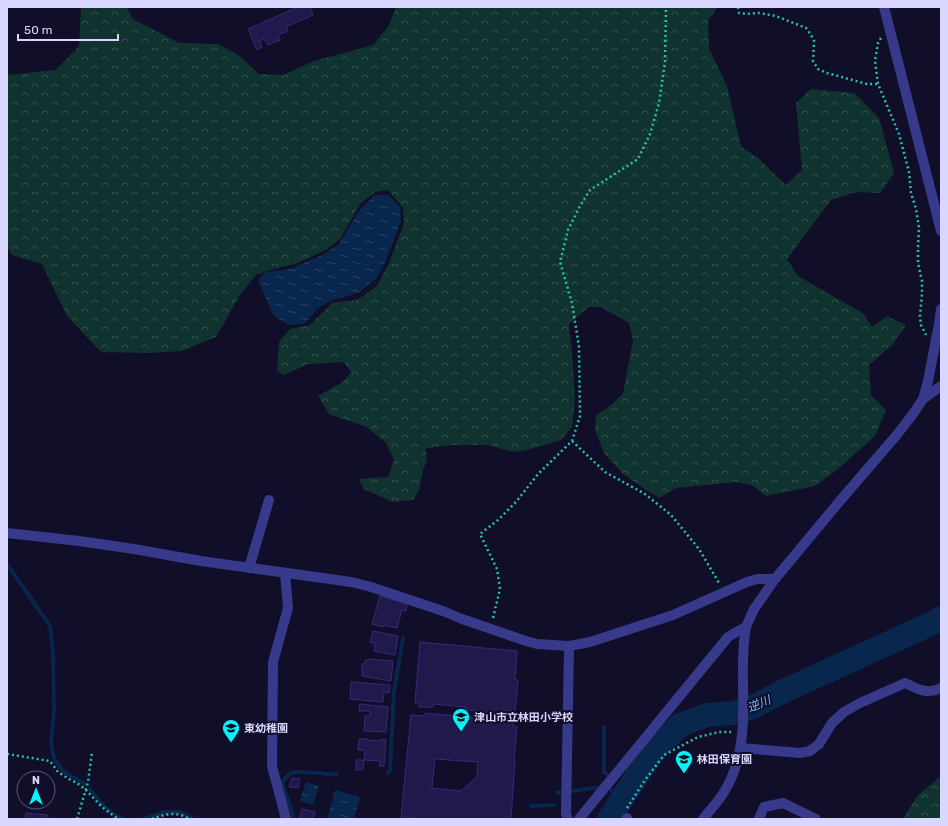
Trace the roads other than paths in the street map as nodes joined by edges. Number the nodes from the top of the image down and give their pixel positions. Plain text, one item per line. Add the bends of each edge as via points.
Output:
1 (884, 7) edge
2 (941, 231) edge
3 (941, 309) edge
4 (941, 386) edge
5 (923, 399) junction
6 (269, 500) dead end
7 (7, 533) edge
8 (249, 568) junction
9 (285, 573) junction
10 (775, 579) junction
11 (746, 627) junction
12 (569, 646) junction
13 (941, 688) edge
14 (741, 748) junction
15 (286, 819) edge
16 (568, 819) edge
17 (579, 819) edge
18 (703, 819) edge
19 (759, 819) edge
20 (816, 819) edge

1 - 2 street
3 - 5 street
4 - 5 street
5 - 10 street via 895,437
6 - 8 street
7 - 8 street via 134,548
8 - 9 street
9 - 12 street via 371,587 537,644
9 - 15 street via 288,608 273,662 272,766
10 - 11 street via 754,609
10 - 12 street via 747,582 673,615 590,642
11 - 14 street via 742,655
11 - 17 street via 728,637
12 - 16 street via 566,814
13 - 14 street via 922,691 905,683 860,703 832,723 819,744 810,751 800,753
14 - 18 street via 734,772 724,792
19 - 20 street via 764,807 782,803

